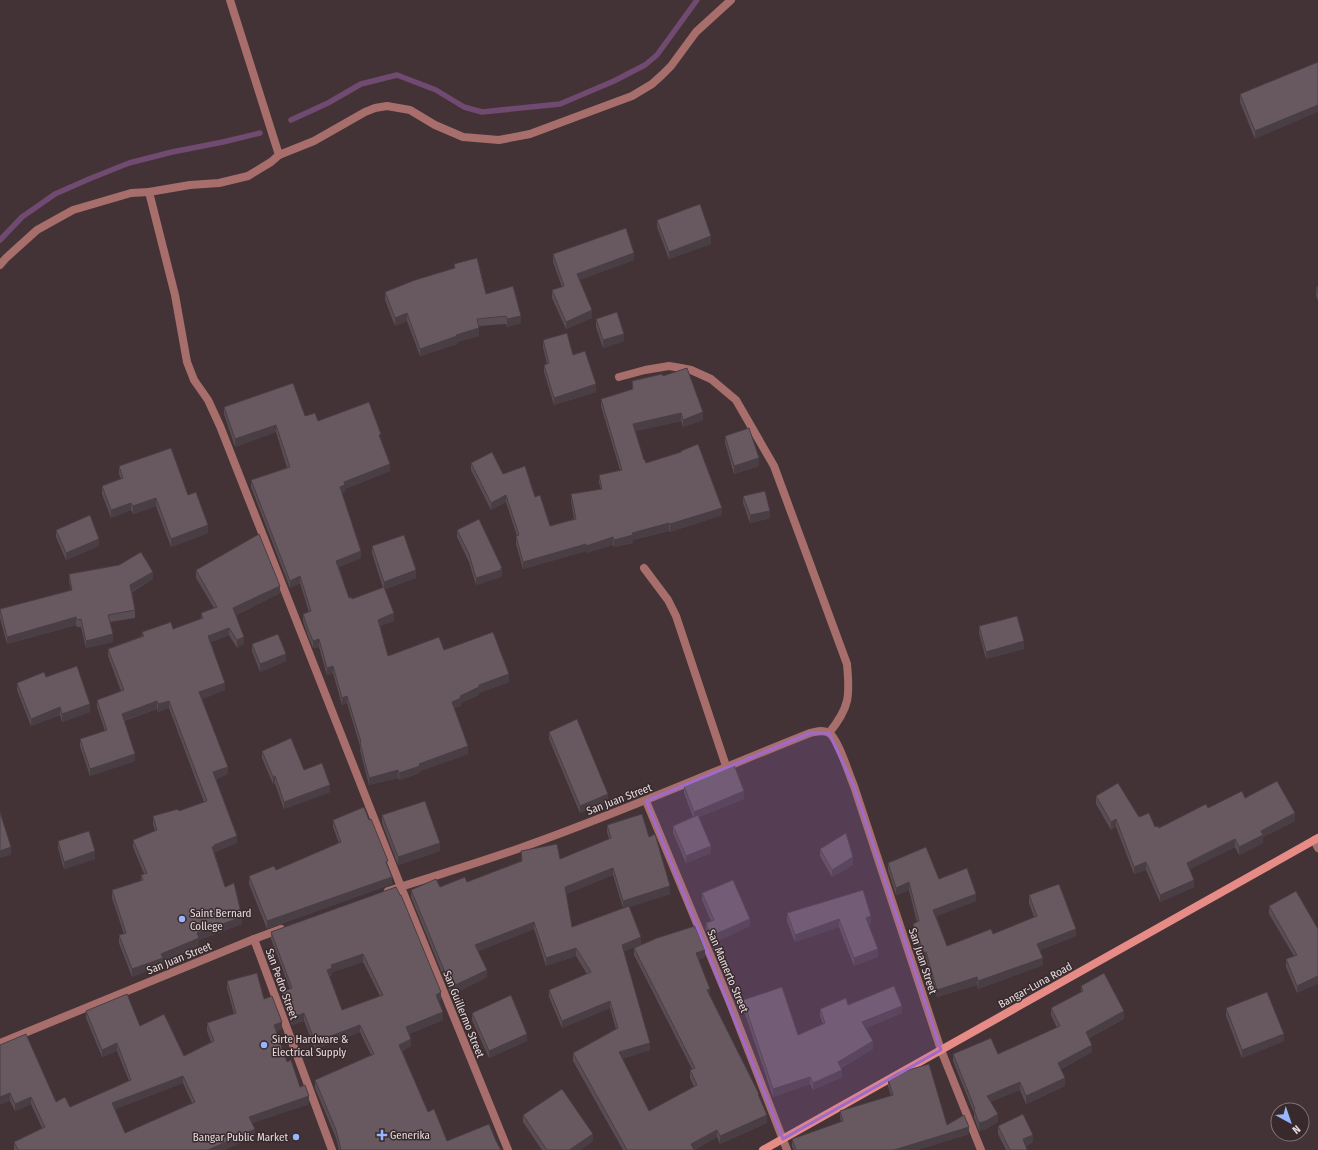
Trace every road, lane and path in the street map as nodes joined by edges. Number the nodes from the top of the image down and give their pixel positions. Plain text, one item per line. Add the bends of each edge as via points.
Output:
1 (230, 0) edge
2 (731, 0) edge
3 (279, 155) junction
4 (149, 192) junction
5 (0, 265) edge
6 (619, 377) dead end
7 (644, 568) dead end
8 (829, 733) junction
9 (726, 766) junction
10 (646, 801) junction
11 (1317, 842) edge
12 (401, 887) junction
13 (379, 895) edge
14 (291, 926) edge
15 (254, 939) junction
16 (0, 1044) edge
17 (941, 1050) junction
18 (784, 1139) junction
19 (332, 1150) edge
20 (508, 1150) edge
21 (763, 1150) edge
22 (787, 1150) edge
23 (981, 1150) edge

1 - 3 street
2 - 3 street via 696,32 671,66 652,84 632,96 530,134 499,140 462,138 410,110 387,106 365,112 314,141
3 - 4 street via 248,176 219,183
4 - 5 street via 130,193 73,210 37,230
4 - 12 street, San Guillermo Street via 175,295 187,362 194,380 208,400 220,426
6 - 8 street via 669,366 691,370 710,379 736,400 753,428 774,466 847,664 847,704
7 - 9 street via 665,595 676,616
8 - 9 street, San Juan Street via 810,733
8 - 17 street, San Juan Street via 854,786
9 - 10 street, San Juan Street
10 - 12 street, San Juan Street via 522,848
10 - 18 street, San Mamerto Street
11 - 17 main road, Bangar-Luna Road
12 - 13 street, San Juan Street
12 - 20 street, San Guillermo Street
14 - 15 street, San Juan Street
15 - 16 street, San Juan Street
15 - 19 street, San Pedro Street
17 - 18 main road, Bangar-Luna Road
17 - 23 street, San Juan Street
18 - 21 main road, Bangar-Luna Road
18 - 22 street, San Mamerto Street

